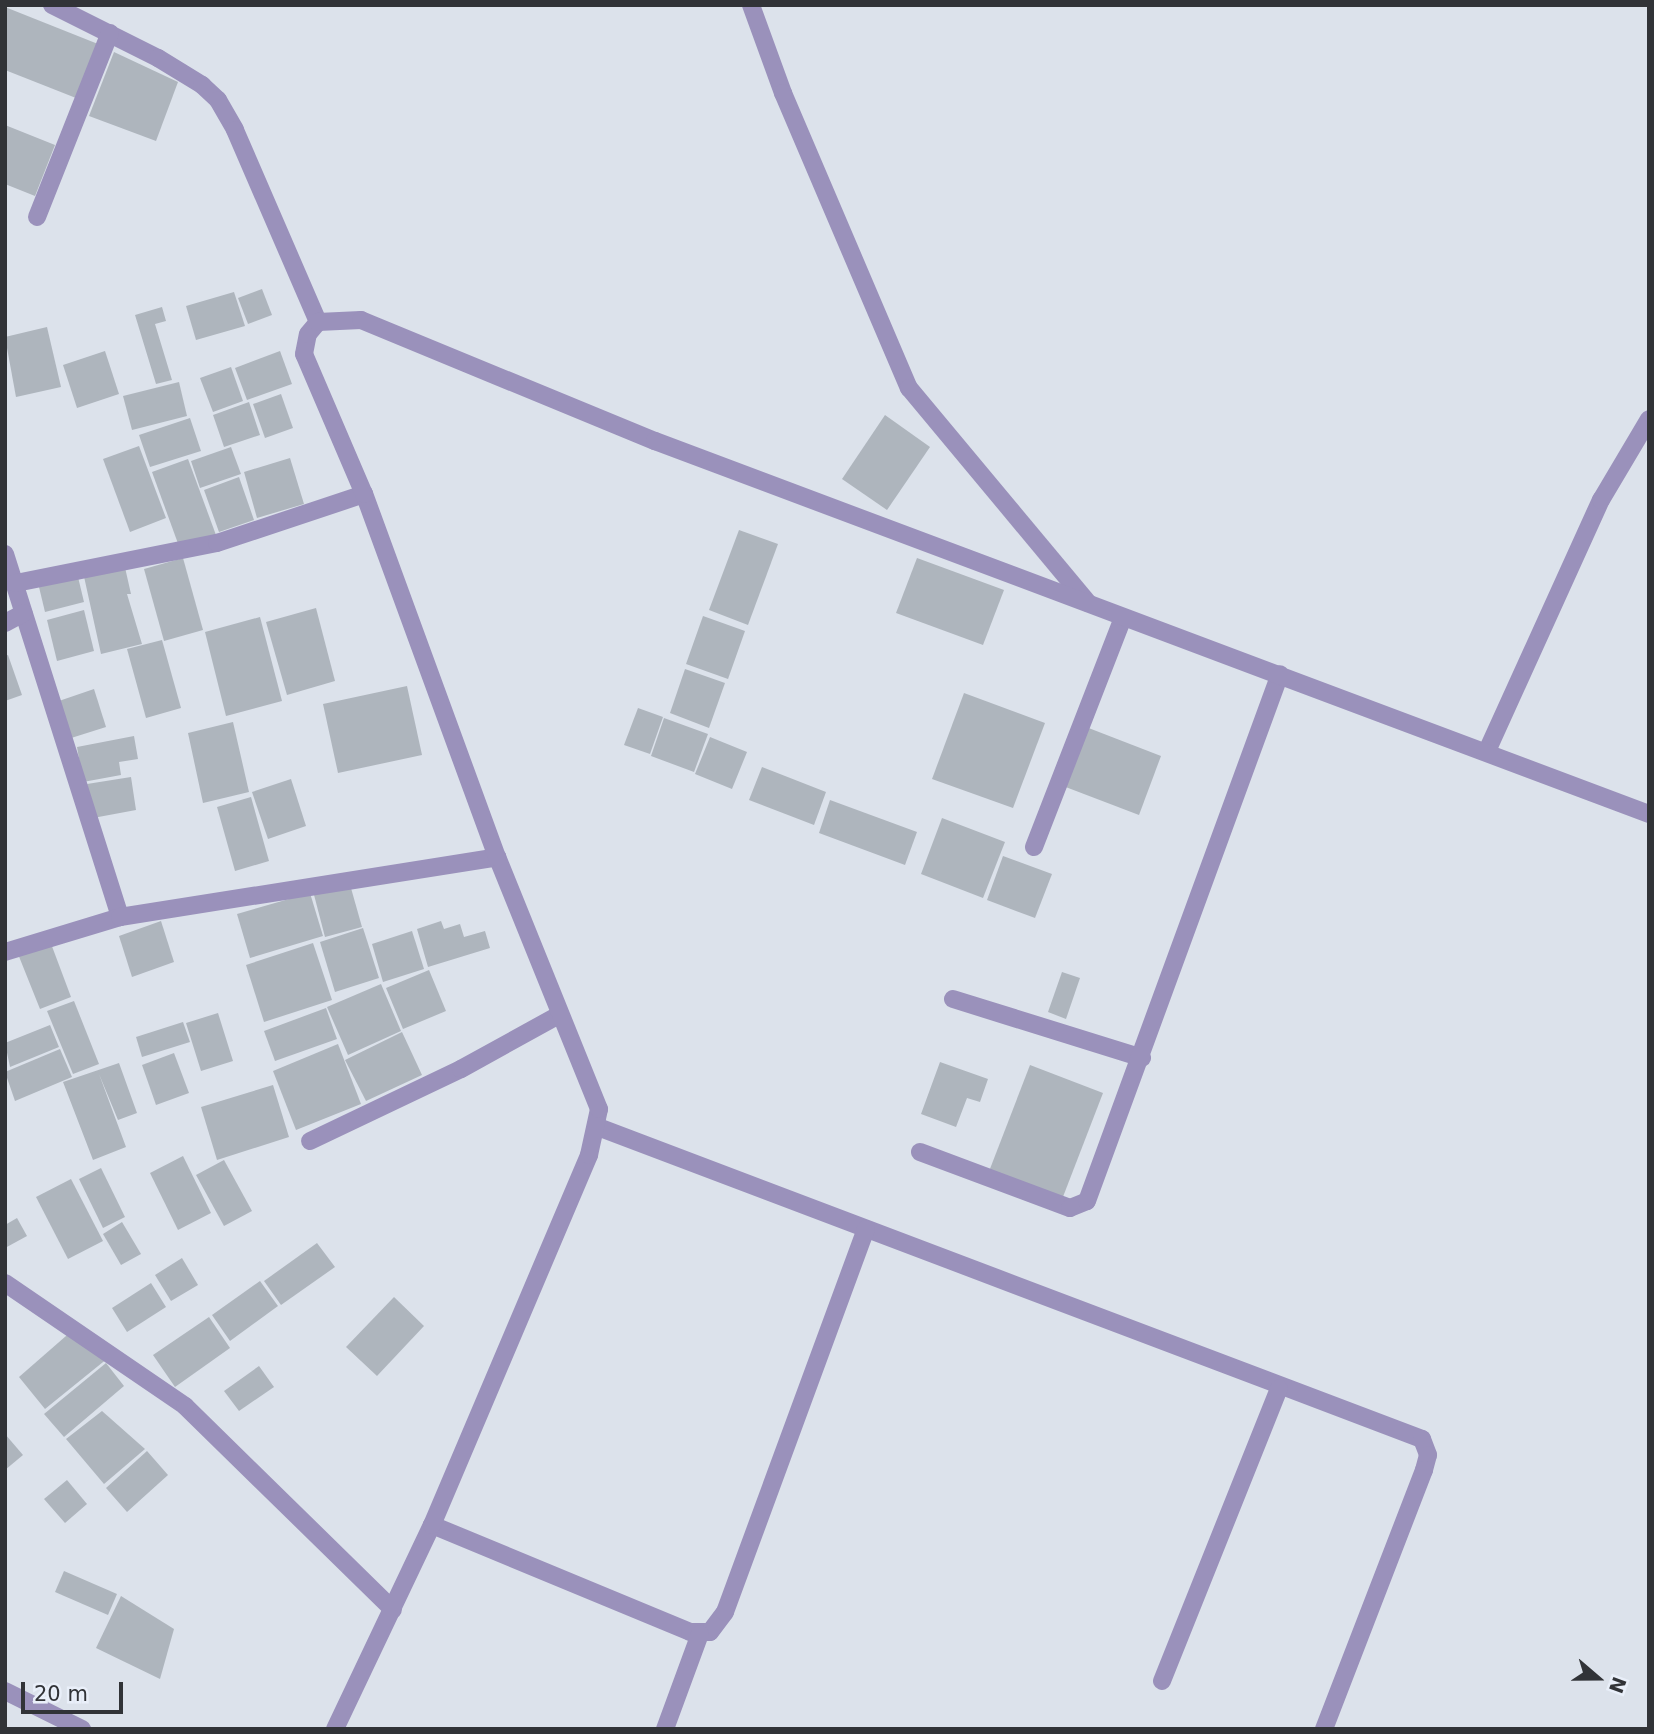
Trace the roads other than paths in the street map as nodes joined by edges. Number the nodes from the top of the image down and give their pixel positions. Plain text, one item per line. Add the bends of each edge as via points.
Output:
1 (52, 5) edge
2 (751, 5) edge
3 (110, 33) junction
4 (37, 217) dead end
5 (318, 322) junction
6 (1649, 419) edge
7 (364, 494) junction
8 (5, 554) edge
9 (16, 583) junction
10 (1088, 603) junction
11 (24, 613) junction
12 (1124, 618) junction
13 (5, 623) edge
14 (1280, 674) junction
15 (1487, 751) junction
16 (1649, 814) edge
17 (1034, 848) dead end
18 (497, 857) junction
19 (120, 917) junction
20 (5, 952) edge
21 (953, 999) dead end
22 (559, 1015) junction
23 (1142, 1058) junction
24 (598, 1127) junction
25 (310, 1141) dead end
26 (920, 1152) dead end
27 (866, 1229) junction
28 (5, 1283) edge
29 (1279, 1388) junction
30 (432, 1525) junction
31 (393, 1610) junction
32 (700, 1634) junction
33 (1162, 1681) dead end
34 (5, 1692) edge
35 (338, 1728) edge
36 (82, 1729) edge
37 (666, 1729) edge
38 (1324, 1729) edge

1 - 3 street
2 - 10 street via 902,376 946,436
3 - 4 street
3 - 5 street via 202,85 228,115
5 - 7 street via 308,334 304,354
5 - 10 street via 342,317 361,320 655,441
6 - 15 street via 1601,500
7 - 9 street via 217,543
7 - 18 street
8 - 9 street
9 - 11 street
10 - 12 street
11 - 13 street
11 - 19 street
12 - 14 street
12 - 17 street
14 - 15 street
14 - 23 street
15 - 16 street
18 - 19 street
18 - 22 street
19 - 20 street
21 - 23 street
22 - 24 street via 593,1091
22 - 25 street via 461,1069
23 - 26 street via 1111,1145 1087,1201 1080,1207 1070,1208
24 - 27 street
24 - 30 street
27 - 29 street
27 - 32 street via 726,1612 710,1632
28 - 31 street via 185,1406
29 - 33 street
29 - 38 street via 1415,1435 1428,1455
30 - 31 street
30 - 32 street
31 - 35 street
32 - 37 street
34 - 36 street

